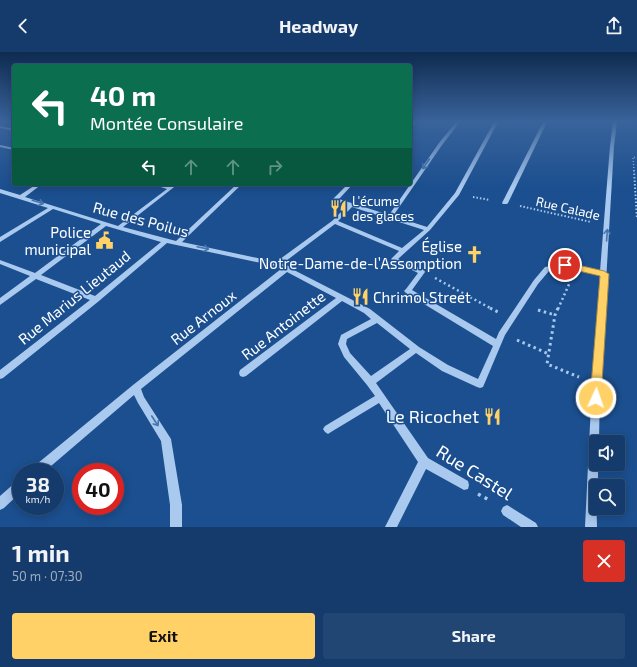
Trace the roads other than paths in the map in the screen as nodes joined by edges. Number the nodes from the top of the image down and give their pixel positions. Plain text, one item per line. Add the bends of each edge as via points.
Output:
1 (440, 144) edge
2 (484, 144) edge
3 (535, 144) edge
4 (612, 144) edge
5 (0, 146) edge
6 (12, 149) edge
7 (412, 185) edge
8 (37, 186) edge
9 (162, 186) edge
10 (174, 186) edge
11 (238, 186) edge
12 (349, 186) edge
13 (411, 186) edge
14 (171, 188) junction
15 (0, 192) edge
16 (21, 197) junction
17 (505, 203) road end
18 (352, 205) junction
19 (53, 207) junction
20 (390, 217) junction
21 (334, 222) junction
22 (105, 224) junction
23 (119, 228) junction
24 (428, 229) junction
25 (0, 240) edge
26 (166, 241) junction
27 (178, 243) junction
28 (403, 251) junction
29 (0, 262) edge
30 (277, 264) junction
31 (286, 268) junction
32 (604, 274) junction
33 (36, 276) junction
34 (341, 298) junction
35 (96, 299) junction
36 (0, 302) edge
37 (377, 319) junction
38 (497, 344) junction
39 (416, 349) junction
40 (243, 373) dead end
41 (0, 375) edge
42 (370, 382) junction
43 (136, 388) junction
44 (380, 398) junction
45 (328, 429) dead end
46 (424, 462) junction
47 (47, 463) edge
48 (464, 484) road end
49 (12, 493) edge
50 (0, 504) edge
51 (507, 511) road end
52 (176, 527) edge
53 (391, 527) edge
54 (532, 527) edge
55 (591, 527) edge

1 -> 7 street
2 - 24 street via 457,194
3 - 17 street
32 -> 4 street
5 - 6 street
8 - 16 street
9 - 14 street
10 - 14 street
11 - 27 street
12 - 18 street via 335,200
13 -> 20 street
14 - 23 street
15 - 16 street, Rue des Poilus
16 -> 19 street, Rue des Poilus
18 - 20 street
18 - 21 street
19 - 22 street, Rue des Poilus
19 - 25 street
20 - 24 street
21 - 28 street
21 - 30 street
22 - 23 street, Rue des Poilus
22 - 33 street
23 - 26 street, Rue des Poilus
24 - 28 street
26 - 27 street, Rue des Poilus
26 - 35 street, Rue Marius Lieutaud
27 -> 30 street, Rue des Poilus
28 - 38 street via 394,259 422,272 408,291
29 - 33 street
30 - 31 street, Rue des Poilus
31 - 34 street, Rue des Poilus
31 - 43 street, Rue Arnoux
32 - 38 street via 565,265 547,269 511,319
32 - 55 street via 596,384
33 - 35 street
33 - 36 street
34 - 37 street, Rue des Poilus
34 - 40 street, Rue Antoinette
35 - 41 street, Rue Marius Lieutaud
37 - 39 street, Rue des Poilus
37 - 42 street, Rue Castel via 344,337 342,344
38 - 39 street, Rue des Poilus via 480,384 445,368
39 - 42 street
42 - 44 street, Rue Castel
43 - 47 street, Rue Arnoux
43 -> 52 street via 166,439 176,505
44 - 45 street
44 - 46 street, Rue Castel
46 - 48 street, Rue Castel
46 - 53 street
49 - 50 street
51 - 54 street, Rue Castel

